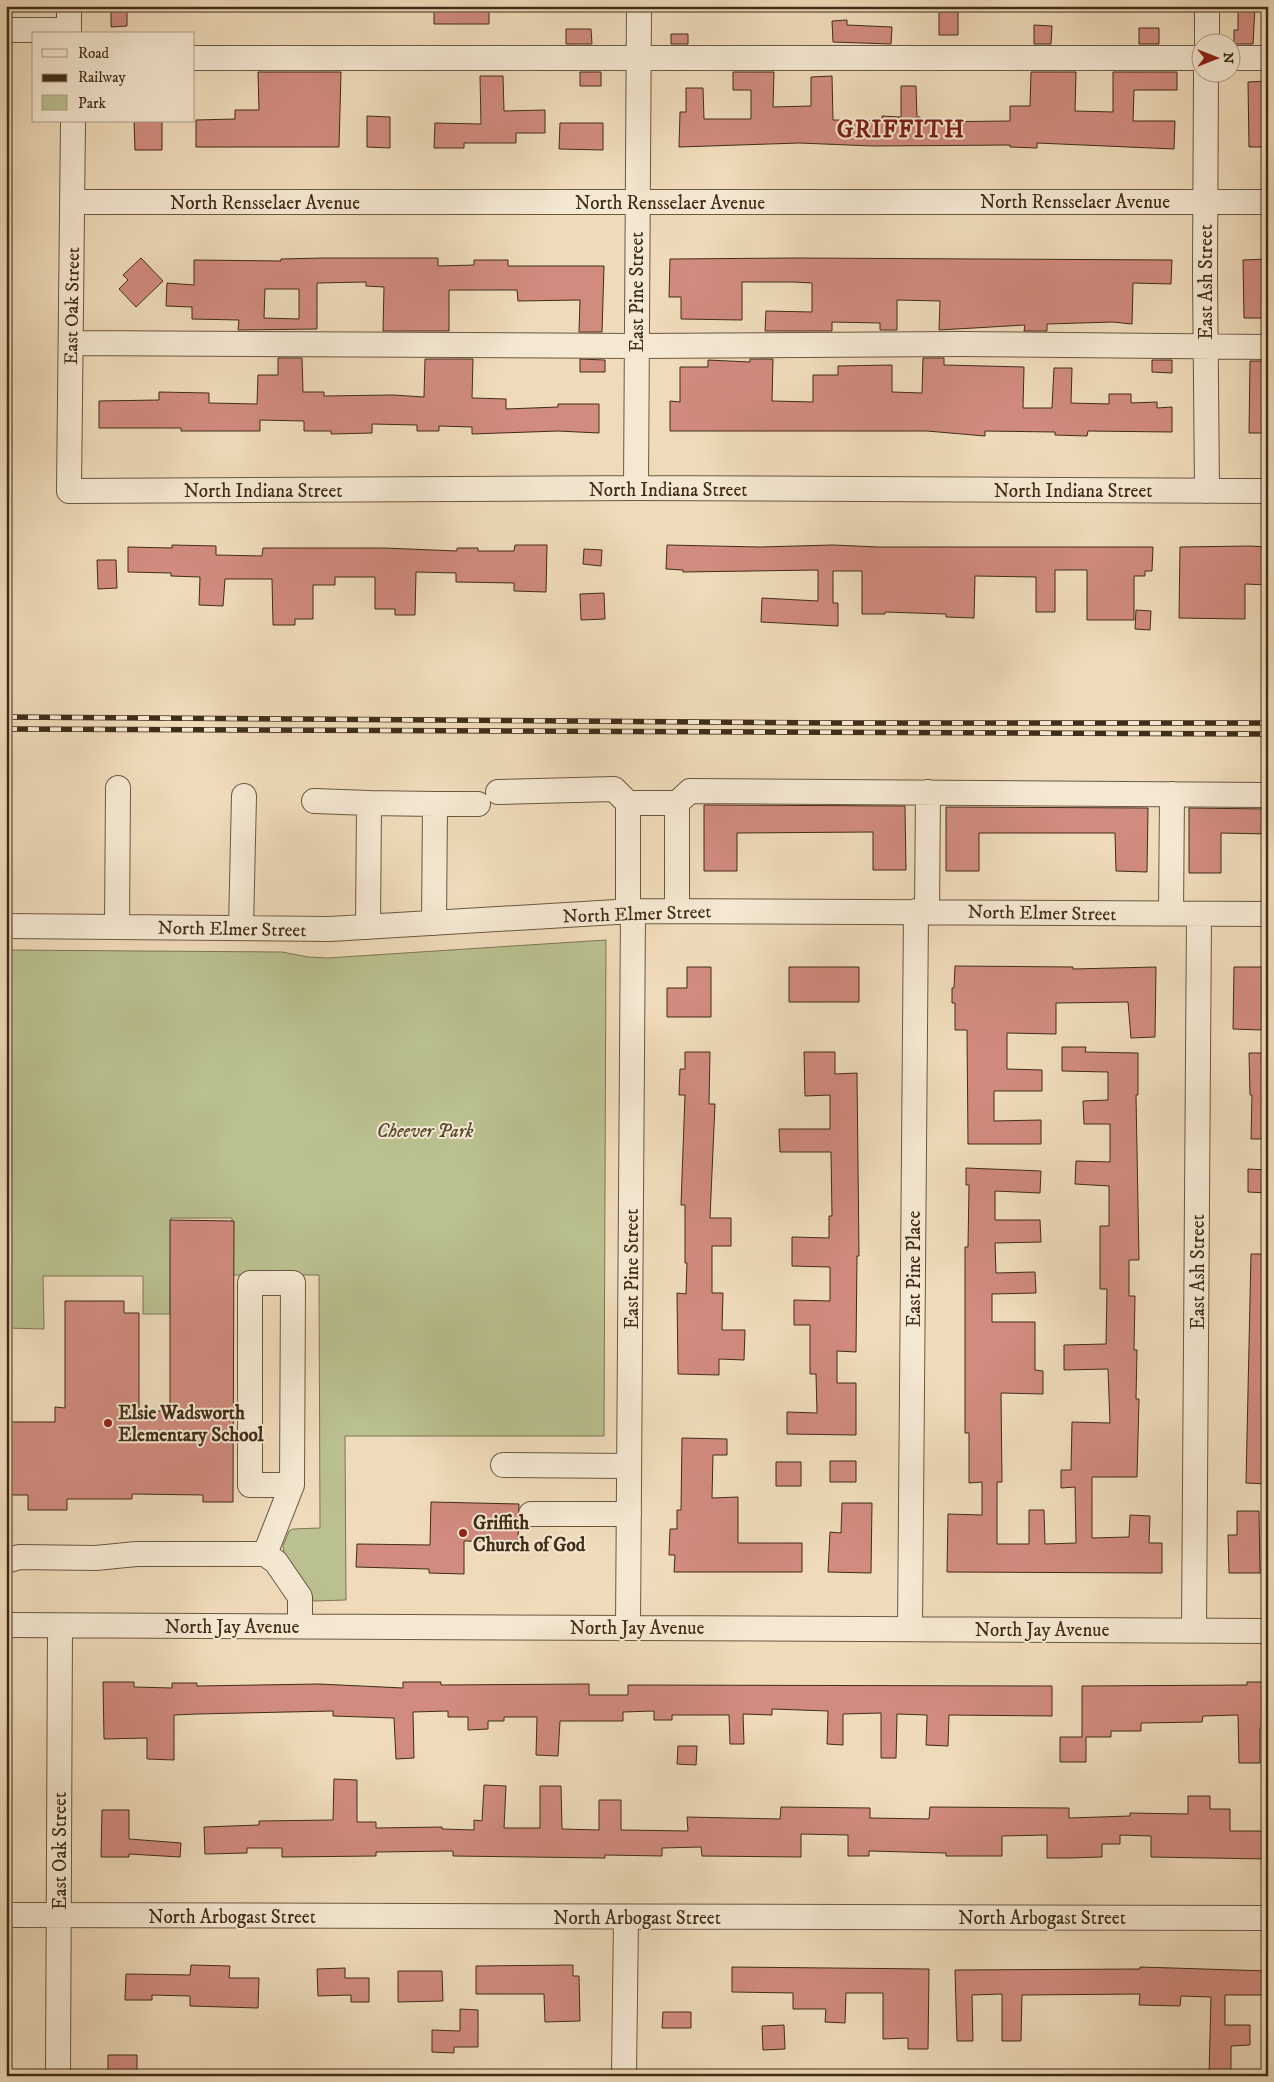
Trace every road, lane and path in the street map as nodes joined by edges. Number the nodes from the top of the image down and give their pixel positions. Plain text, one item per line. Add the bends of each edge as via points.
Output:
1 (69, 6) edge
2 (639, 6) edge
3 (1207, 6) edge
4 (6, 30) edge
5 (69, 32) edge
6 (1207, 32) edge
7 (195, 58) edge
8 (638, 58) junction
9 (1192, 58) edge
10 (1242, 58) edge
11 (1268, 58) edge
12 (1206, 82) edge
13 (73, 122) edge
14 (1205, 201) junction
15 (73, 202) junction
16 (637, 202) junction
17 (1268, 202) edge
18 (71, 343) junction
19 (636, 346) junction
20 (1206, 347) junction
21 (1268, 347) edge
22 (636, 488) junction
23 (1207, 491) junction
24 (1268, 491) edge
25 (69, 492) joint
26 (118, 788) dead end
27 (928, 792) junction
28 (1172, 794) junction
29 (1268, 795) edge
30 (244, 796) dead end
31 (314, 801) dead end
32 (369, 803) junction
33 (628, 803) junction
34 (677, 803) junction
35 (435, 804) junction
36 (630, 911) junction
37 (677, 911) junction
38 (921, 911) junction
39 (1171, 913) junction
40 (1199, 914) junction
41 (1268, 914) edge
42 (434, 923) junction
43 (6, 926) edge
44 (116, 927) junction
45 (368, 927) junction
46 (241, 928) junction
47 (503, 1465) dead end
48 (629, 1466) junction
49 (292, 1485) junction
50 (531, 1514) dead end
51 (629, 1514) junction
52 (10, 1553) edge
53 (265, 1554) junction
54 (6, 1626) edge
55 (60, 1626) junction
56 (300, 1626) junction
57 (628, 1627) junction
58 (910, 1628) junction
59 (1194, 1630) junction
60 (1268, 1630) edge
61 (6, 1915) edge
62 (58, 1915) junction
63 (626, 1917) junction
64 (1268, 1918) edge
65 (58, 2076) edge
66 (624, 2076) edge

1 - 5 street
2 - 8 street, East Pine Street
3 - 6 street
4 - 5 street
7 - 8 street
8 - 9 street
8 - 16 street, East Pine Street
10 - 11 street
12 - 14 street, East Ash Street
13 - 15 street, East Oak Street
14 - 16 street, North Rensselaer Avenue
14 - 17 street, North Rensselaer Avenue
14 - 20 street, East Ash Street
15 - 16 street, North Rensselaer Avenue
15 - 18 street, East Oak Street
16 - 19 street, East Pine Street
18 - 19 street
18 - 25 street, East Oak Street
19 - 20 street via 959,344
19 - 22 street, East Pine Street
20 - 21 street
20 - 23 street, East Ash Street
22 - 23 street, North Indiana Street
22 - 25 street, North Indiana Street
23 - 24 street, North Indiana Street
26 - 44 street
27 - 28 street
27 - 34 street via 690,791
27 - 38 street, East Pine Place
28 - 29 street
28 - 39 street
30 - 46 street
31 - 32 street
32 - 35 street
32 - 45 street
33 - 34 street
33 - 35 street via 614,789
33 - 36 street, East Pine Street
34 - 37 street
35 - 42 street
36 - 37 street, North Elmer Street
36 - 42 street, North Elmer Street
36 - 48 street, East Pine Street
37 - 38 street, North Elmer Street
38 - 39 street, North Elmer Street
38 - 58 street, East Pine Place
39 - 40 street, North Elmer Street
40 - 41 street, North Elmer Street
40 - 59 street, East Ash Street
42 - 45 street, North Elmer Street
43 - 44 street, North Elmer Street
44 - 46 street, North Elmer Street
45 - 46 street, North Elmer Street
47 - 48 street
48 - 51 street, East Pine Street
49 - 49 street via 293,1283 250,1283 250,1484
49 - 53 street
50 - 51 street
51 - 57 street, East Pine Street
52 - 53 street via 96,1558 136,1554
53 - 56 street via 276,1562 300,1597
54 - 55 street, North Jay Avenue
55 - 56 street, North Jay Avenue
55 - 62 street, East Oak Street
56 - 57 street, North Jay Avenue
57 - 58 street, North Jay Avenue
58 - 59 street, North Jay Avenue
59 - 60 street, North Jay Avenue
61 - 62 street, North Arbogast Street
62 - 63 street, North Arbogast Street
62 - 65 street, East Oak Street
63 - 64 street, North Arbogast Street
63 - 66 street

